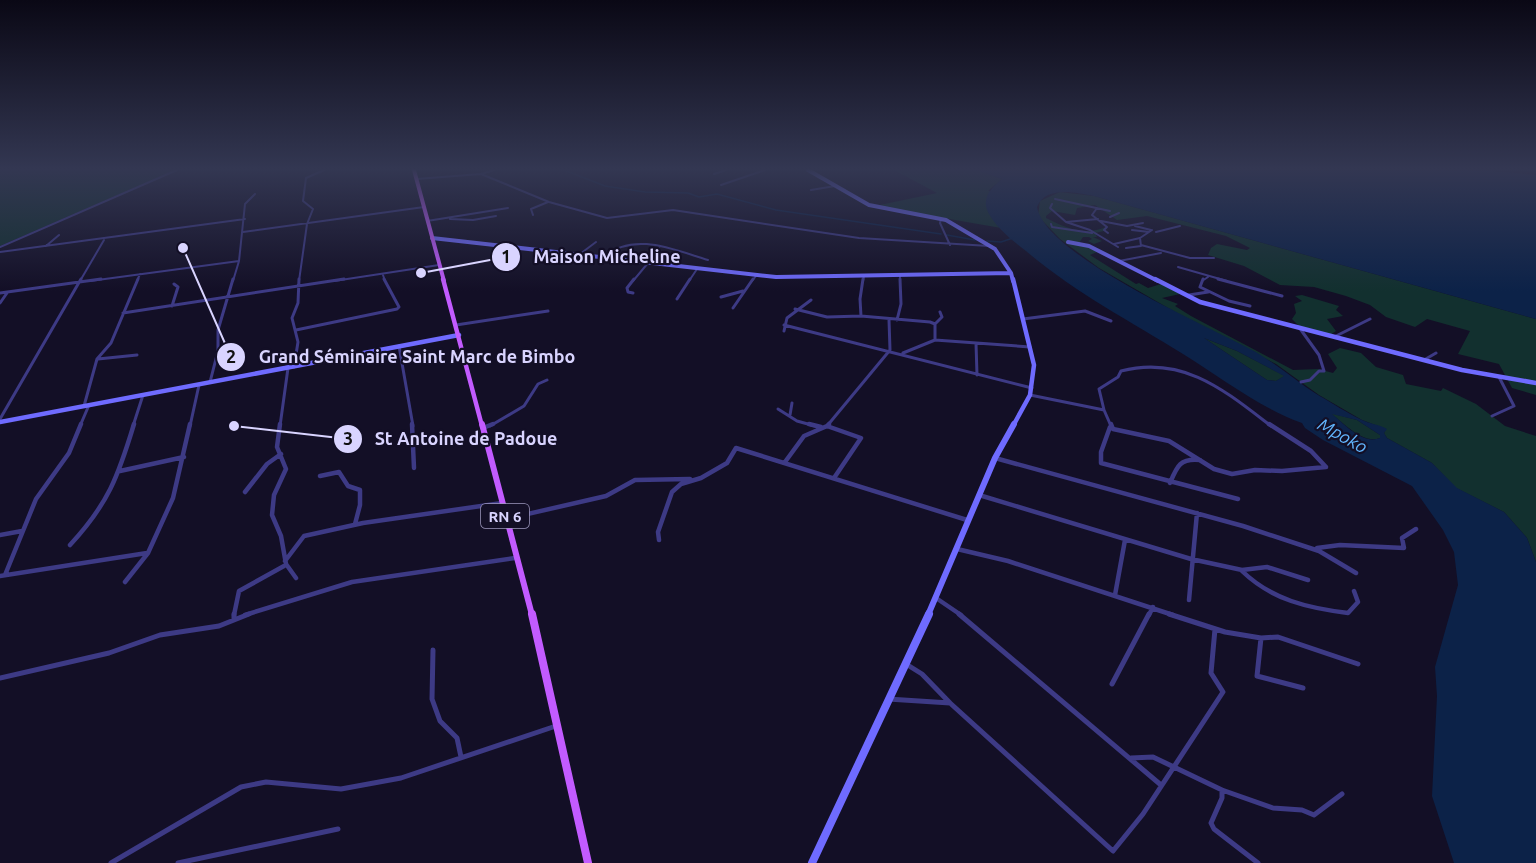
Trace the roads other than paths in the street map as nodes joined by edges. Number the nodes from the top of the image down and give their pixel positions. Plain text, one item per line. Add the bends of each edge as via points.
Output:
1 (84, 210) edge
2 (245, 210) edge
3 (312, 210) edge
4 (401, 210) edge
5 (425, 210) edge
6 (482, 210) edge
7 (531, 210) edge
8 (579, 210) edge
9 (668, 210) edge
10 (675, 210) edge
11 (895, 210) edge
12 (1053, 210) edge
13 (1095, 210) edge
14 (1104, 210) edge
15 (1106, 210) edge
16 (1110, 211) dead end
17 (1119, 213) dead end
18 (533, 215) dead end
19 (496, 216) dead end
20 (1110, 217) junction
21 (245, 219) junction
22 (446, 219) junction
23 (941, 219) junction
24 (1100, 220) junction
25 (427, 221) junction
26 (1066, 222) junction
27 (1112, 222) junction
28 (1143, 222) dead end
29 (307, 224) junction
30 (1051, 224) dead end
31 (1132, 225) junction
32 (1180, 226) dead end
33 (1132, 230) dead end
34 (1150, 231) junction
35 (243, 232) junction
36 (1156, 232) junction
37 (1108, 233) dead end
38 (1094, 234) junction
39 (1163, 234) dead end
40 (59, 235) dead end
41 (432, 238) junction
42 (1140, 238) junction
43 (104, 239) junction
44 (596, 242) dead end
45 (1068, 242) dead end
46 (1114, 244) junction
47 (950, 245) junction
48 (1141, 245) junction
49 (46, 246) junction
50 (990, 246) junction
51 (0, 247) edge
52 (659, 247) junction
53 (1118, 247) dead end
54 (1126, 248) dead end
55 (0, 252) edge
56 (1165, 252) junction
57 (580, 254) junction
58 (604, 257) junction
59 (1214, 258) dead end
60 (708, 260) dead end
61 (239, 261) junction
62 (1118, 261) junction
63 (645, 262) junction
64 (439, 265) junction
65 (1178, 267) dead end
66 (698, 269) junction
67 (1011, 273) junction
68 (140, 274) junction
69 (900, 274) junction
70 (383, 275) junction
71 (756, 276) junction
72 (864, 276) junction
73 (1208, 277) junction
74 (80, 283) junction
75 (174, 284) dead end
76 (297, 288) junction
77 (744, 291) junction
78 (7, 292) junction
79 (1209, 292) junction
80 (0, 293) edge
81 (633, 293) dead end
82 (1186, 296) junction
83 (1282, 296) dead end
84 (721, 297) dead end
85 (229, 298) junction
86 (677, 299) dead end
87 (811, 300) dead end
88 (1229, 301) junction
89 (0, 303) edge
90 (171, 306) junction
91 (1250, 306) dead end
92 (733, 308) dead end
93 (1219, 308) junction
94 (795, 309) junction
95 (548, 311) dead end
96 (940, 312) dead end
97 (123, 313) junction
98 (861, 316) junction
99 (1023, 319) junction
100 (1370, 319) dead end
101 (889, 320) junction
102 (897, 320) junction
103 (1111, 321) dead end
104 (935, 324) junction
105 (784, 325) junction
106 (456, 326) junction
107 (296, 330) junction
108 (1301, 330) junction
109 (784, 331) dead end
110 (459, 335) junction
111 (1334, 338) junction
112 (935, 340) junction
113 (976, 343) junction
114 (399, 346) junction
115 (1030, 347) junction
116 (890, 350) junction
117 (897, 353) junction
118 (1436, 353) dead end
119 (136, 355) dead end
120 (97, 359) junction
121 (1424, 360) junction
122 (291, 367) junction
123 (977, 375) junction
124 (1499, 377) junction
125 (547, 380) dead end
126 (210, 382) junction
127 (1301, 382) dead end
128 (1536, 383) edge
129 (199, 384) junction
130 (1031, 392) junction
131 (143, 395) junction
132 (792, 402) dead end
133 (87, 406) junction
134 (778, 409) dead end
135 (1104, 410) junction
136 (790, 415) junction
137 (1492, 416) dead end
138 (0, 420) edge
139 (827, 426) junction
140 (821, 427) junction
141 (1110, 427) junction
142 (483, 429) junction
143 (281, 454) junction
144 (184, 457) junction
145 (995, 458) junction
146 (1201, 460) junction
147 (785, 462) junction
148 (414, 468) dead end
149 (120, 471) junction
150 (320, 476) dead end
151 (834, 478) junction
152 (698, 479) junction
153 (1170, 483) junction
154 (245, 492) dead end
155 (979, 495) junction
156 (1238, 499) dead end
157 (502, 503) junction
158 (1197, 513) junction
159 (506, 519) junction
160 (968, 520) junction
161 (355, 524) junction
162 (1416, 529) dead end
163 (22, 531) junction
164 (0, 535) edge
165 (659, 540) dead end
166 (1125, 540) junction
167 (70, 545) dead end
168 (957, 549) junction
169 (1316, 549) junction
170 (148, 553) junction
171 (515, 558) junction
172 (1191, 560) junction
173 (285, 563) junction
174 (1242, 570) junction
175 (1356, 573) dead end
176 (3, 575) edge
177 (296, 578) dead end
178 (1308, 580) dead end
179 (125, 582) dead end
180 (1354, 591) dead end
181 (1116, 595) junction
182 (936, 598) junction
183 (1189, 600) dead end
184 (1153, 608) junction
185 (234, 619) junction
186 (1215, 629) junction
187 (1261, 638) junction
188 (433, 650) dead end
189 (905, 664) junction
190 (1358, 664) dead end
191 (0, 678) edge
192 (1112, 684) dead end
193 (1303, 688) dead end
194 (888, 699) junction
195 (950, 703) junction
196 (559, 725) junction
197 (461, 758) junction
198 (1130, 758) junction
199 (1173, 765) junction
200 (1161, 785) junction
201 (1222, 790) junction
202 (1342, 794) dead end
203 (338, 829) dead end
204 (111, 863) edge
205 (178, 863) edge
206 (588, 863) edge
207 (812, 863) edge
208 (1257, 863) edge

1 - 51 street
2 - 21 street
3 - 29 street
4 - 29 street
5 - 25 main road, RN 6
6 - 22 street
7 - 18 street
8 - 9 street via 607,218
10 - 47 street via 838,236
11 - 23 street
12 - 26 street
13 - 24 street via 1092,215
14 - 20 street
15 - 16 street
17 - 20 street
19 - 22 street
20 - 27 street
21 - 35 street
21 - 43 street
22 - 25 street
23 - 47 street
23 - 50 street
24 - 26 street
24 - 27 street
24 - 37 street
25 - 41 main road, RN 6
26 - 38 street
27 - 31 street
28 - 31 street
29 - 35 street
29 - 76 street
30 - 38 street via 1059,230
31 - 34 street
32 - 36 street
33 - 34 street
34 - 36 street
34 - 42 street
35 - 61 street
36 - 39 street
38 - 46 street
40 - 49 street
41 - 57 street
41 - 64 main road, RN 6
42 - 46 street
42 - 48 street
43 - 49 street
43 - 74 street
44 - 57 street
45 - 62 street via 1085,244
46 - 53 street
47 - 50 street
48 - 54 street
48 - 56 street
49 - 55 street
50 - 67 street
52 - 58 street via 627,243
52 - 60 street
52 - 63 street
56 - 59 street
56 - 62 street
57 - 58 street
58 - 63 street
61 - 68 street
61 - 85 street
62 - 82 street
63 - 66 street
63 - 81 street via 627,288
64 - 70 street
64 - 106 main road, RN 6
65 - 73 street
66 - 71 street
66 - 86 street
67 - 69 street
67 - 99 street
68 - 74 street
68 - 97 street
69 - 72 street
69 - 102 street
70 - 76 street
70 - 107 street via 397,309
71 - 72 street
71 - 77 street
72 - 98 street
73 - 79 street via 1200,286
73 - 83 street
74 - 78 street
74 - 138 street
75 - 90 street via 178,287
76 - 85 street
76 - 107 street via 292,318
77 - 84 street
77 - 92 street
78 - 80 street
78 - 89 street
79 - 82 street
79 - 88 street
82 - 93 street
85 - 90 street
85 - 126 street via 218,330 218,351
87 - 94 street
88 - 91 street
88 - 93 street
90 - 97 street
93 - 108 street
94 - 98 street via 814,316
94 - 105 street
95 - 106 street
96 - 104 street via 942,317
97 - 120 street via 111,343
98 - 101 street
99 - 103 street via 1085,311
99 - 115 street
100 - 111 street
101 - 102 street
101 - 116 street
102 - 104 street
104 - 112 street
105 - 109 street
105 - 116 street
106 - 110 main road, RN 6
107 - 122 street via 298,342
108 - 111 street
108 - 127 street via 1310,338 1324,371
110 - 114 street
110 - 142 main road, RN 6
111 - 121 street
112 - 113 street
112 - 117 street
113 - 115 street
113 - 123 street
114 - 122 street
114 - 148 street via 414,434
115 - 130 street via 1034,366
116 - 117 street
116 - 139 street
117 - 123 street
118 - 121 street
119 - 120 street
120 - 133 street
121 - 124 street
122 - 126 street
122 - 143 street via 277,447
123 - 130 street
124 - 128 street
124 - 137 street via 1514,406
125 - 142 street via 538,384 537,392 520,408
126 - 129 street
129 - 131 street
129 - 144 street
130 - 135 street
130 - 145 street
131 - 133 street
131 - 149 street
132 - 136 street
133 - 138 street
133 - 163 street via 69,453 36,499
134 - 136 street
135 - 141 street
135 - 146 street via 1099,389 1118,378 1121,371 1168,367 1200,376 1220,388 1311,452 1326,467 1232,474
136 - 140 street via 797,421
139 - 140 street
139 - 151 street via 861,438
140 - 147 street via 804,436
141 - 146 street via 1169,441
141 - 153 street via 1101,463
142 - 157 main road, RN 6
143 - 154 street
143 - 173 street via 286,470 277,486 272,512
144 - 149 street
144 - 170 street via 173,498
145 - 155 street
145 - 158 street via 1090,487
146 - 153 street via 1187,458 1179,462
147 - 151 street
147 - 152 street via 736,448 727,464
149 - 167 street via 95,517
150 - 161 street via 339,472 348,486 360,489
151 - 160 street
152 - 159 street via 635,480 606,496
152 - 165 street via 681,484 669,496
153 - 156 street
155 - 160 street
155 - 166 street
157 - 159 main road, RN 6
157 - 161 street
158 - 169 street
158 - 172 street
159 - 171 main road, RN 6
160 - 168 street
161 - 173 street via 302,537
162 - 169 street via 1403,537 1404,548 1340,545
163 - 164 street
163 - 176 street
166 - 172 street
166 - 181 street
168 - 181 street
168 - 182 street
169 - 175 street via 1343,561
170 - 176 street
170 - 179 street
171 - 185 street via 352,582
171 - 196 main road, RN 6
172 - 174 street
172 - 183 street
173 - 177 street
173 - 185 street via 273,574 240,589
174 - 178 street via 1267,567
174 - 180 street via 1255,585 1319,610 1348,613 1358,602
181 - 184 street
182 - 189 street
182 - 198 street
184 - 186 street
184 - 192 street
185 - 191 street via 219,626 160,635 109,653
186 - 187 street
186 - 199 street via 1211,673 1223,692
187 - 190 street via 1278,637
187 - 193 street via 1257,676
188 - 197 street via 429,675 432,700 440,726 457,738
189 - 194 street
189 - 195 street via 922,674
194 - 195 street
194 - 207 street
195 - 200 street via 1113,851
196 - 197 street
196 - 206 main road, RN 6
197 - 204 street via 401,778 341,789 266,782 241,787
198 - 199 street via 1153,757
198 - 200 street
199 - 200 street
199 - 201 street
201 - 202 street via 1280,810 1302,810 1314,815
201 - 208 street via 1211,824
203 - 205 street

